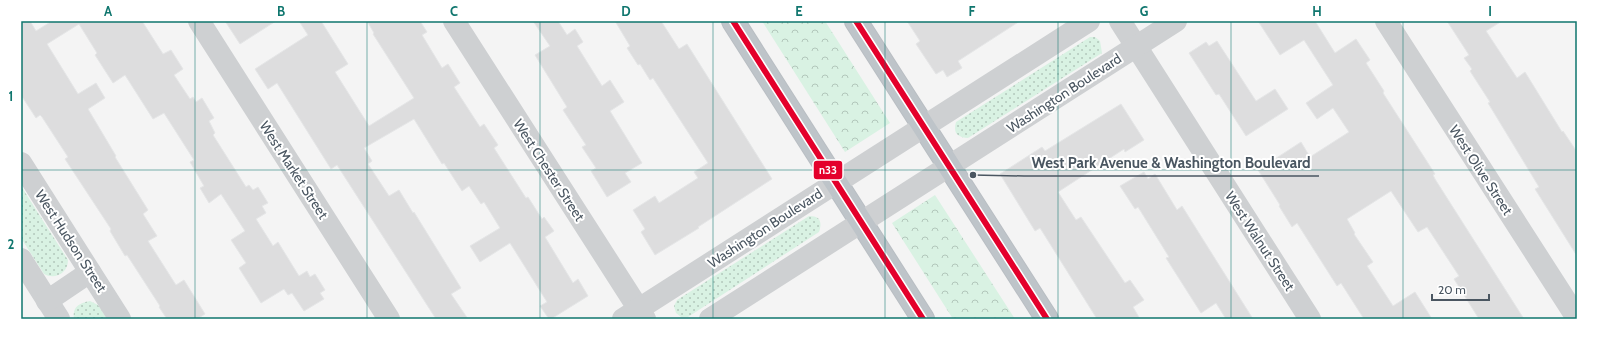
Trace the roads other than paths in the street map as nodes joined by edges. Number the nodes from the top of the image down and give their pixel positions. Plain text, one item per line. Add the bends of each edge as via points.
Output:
1 (199, 21) edge
2 (454, 21) edge
3 (733, 21) edge
4 (856, 21) edge
5 (1089, 21) edge
6 (1120, 21) edge
7 (1176, 21) edge
8 (1386, 21) edge
9 (1136, 46) junction
10 (924, 127) junction
11 (21, 163) edge
12 (950, 167) junction
13 (836, 183) junction
14 (862, 222) junction
15 (21, 260) edge
16 (90, 272) junction
17 (48, 301) junction
18 (635, 316) edge
19 (1577, 318) edge
20 (59, 319) edge
21 (120, 319) edge
22 (390, 319) edge
23 (710, 319) edge
24 (923, 319) edge
25 (1047, 319) edge
26 (1310, 319) edge

1 - 22 street, West Market Street
2 - 18 street, West Chester Street
3 - 13 highway
4 - 10 highway
5 - 10 street, Washington Boulevard
6 - 9 street, West Walnut Street
7 - 9 street, Washington Boulevard
8 - 19 street, West Olive Street
9 - 12 street, Washington Boulevard
9 - 26 street, West Walnut Street
10 - 12 highway
10 - 13 street, Washington Boulevard
11 - 16 street, West Hudson Street
12 - 14 street, Washington Boulevard
12 - 25 highway
13 - 14 highway
13 - 18 street, Washington Boulevard
14 - 23 street, Washington Boulevard
14 - 24 highway
15 - 17 street
16 - 17 street
16 - 21 street, West Hudson Street
17 - 20 street

